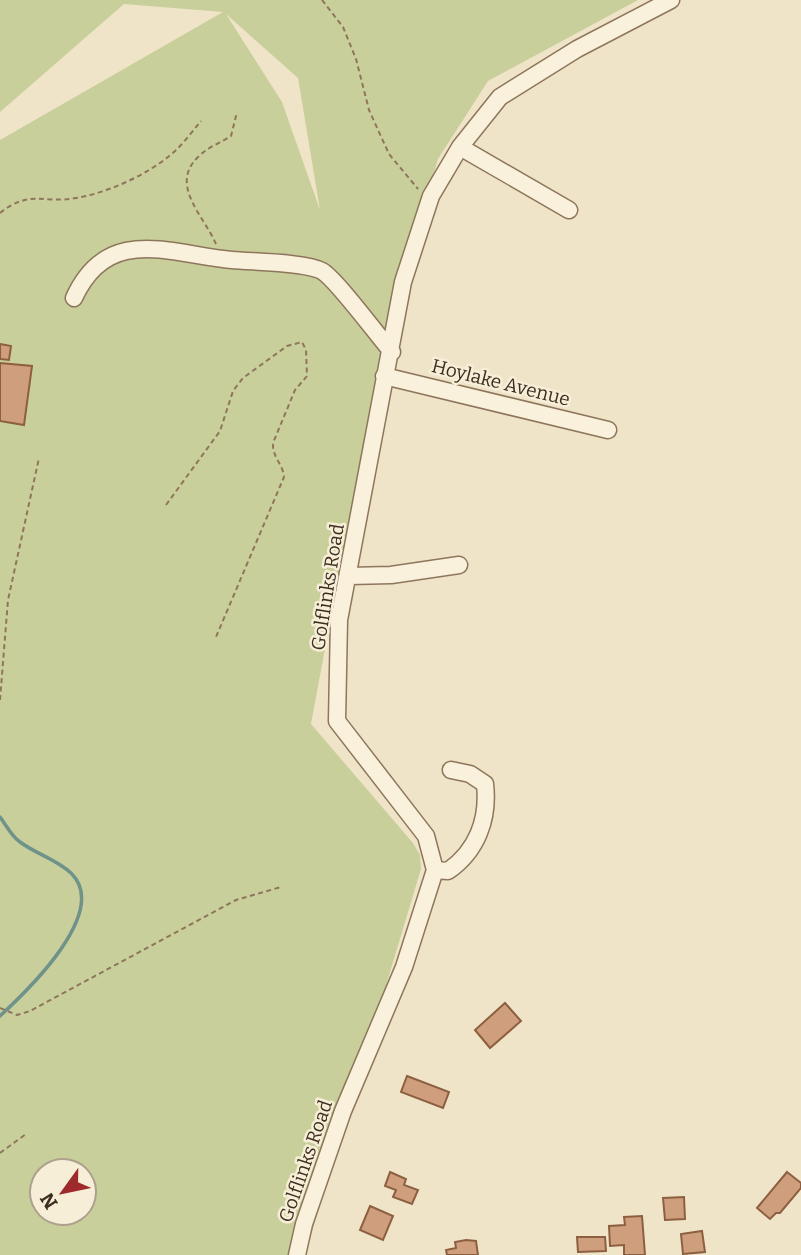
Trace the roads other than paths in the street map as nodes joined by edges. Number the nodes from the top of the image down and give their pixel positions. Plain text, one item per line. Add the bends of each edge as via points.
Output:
1 (671, 0) edge
2 (460, 147) junction
3 (569, 210) dead end
4 (74, 298) dead end
5 (392, 352) junction
6 (384, 376) junction
7 (608, 430) dead end
8 (459, 565) dead end
9 (349, 576) junction
10 (450, 770) dead end
11 (435, 870) junction
12 (297, 1255) edge

1 - 2 street, Golflinks Road via 577,49 500,97
2 - 3 street
2 - 5 street, Golflinks Road via 431,196 403,282
4 - 5 street via 93,267 121,253 166,248 228,260 284,264 322,271
5 - 6 street, Golflinks Road
6 - 7 street, Hoylake Avenue
6 - 9 street, Golflinks Road
8 - 9 street
9 - 11 street, Golflinks Road via 339,620 337,720 426,836
10 - 11 street via 470,774 485,784 487,804 480,836 459,864 448,871
11 - 12 street, Golflinks Road via 404,967 339,1124

